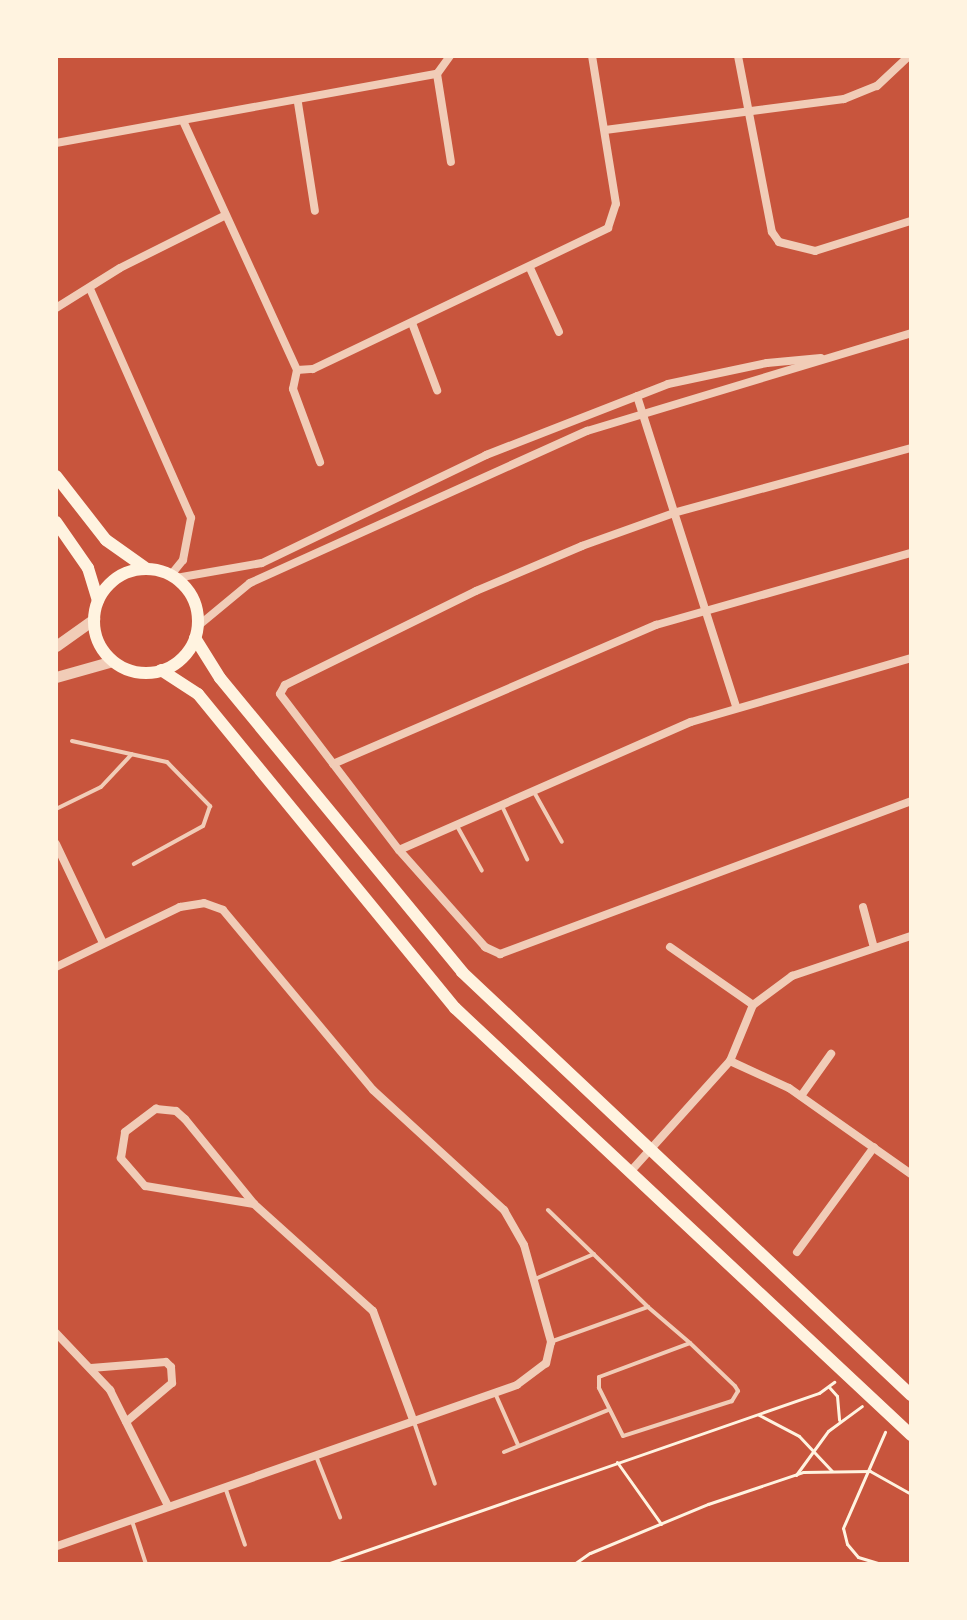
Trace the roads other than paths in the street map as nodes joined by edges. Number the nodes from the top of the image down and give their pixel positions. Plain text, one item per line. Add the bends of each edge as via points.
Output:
1 (450, 56) edge
2 (592, 56) edge
3 (738, 56) edge
4 (909, 56) edge
5 (437, 74) junction
6 (298, 103) junction
7 (746, 109) junction
8 (184, 123) junction
9 (605, 130) junction
10 (56, 143) edge
11 (451, 162) dead end
12 (315, 211) dead end
13 (224, 216) junction
14 (911, 221) edge
15 (530, 268) junction
16 (91, 291) junction
17 (56, 308) edge
18 (412, 323) junction
19 (559, 332) dead end
20 (911, 333) edge
21 (837, 357) junction
22 (297, 370) junction
23 (437, 390) dead end
24 (637, 396) junction
25 (642, 412) junction
26 (911, 448) edge
27 (320, 462) dead end
28 (56, 476) edge
29 (674, 513) junction
30 (56, 522) edge
31 (911, 553) edge
32 (147, 569) junction
33 (174, 577) junction
34 (98, 601) junction
35 (707, 607) junction
36 (94, 619) junction
37 (196, 632) junction
38 (56, 646) edge
39 (911, 658) edge
40 (113, 661) junction
41 (161, 670) junction
42 (56, 677) edge
43 (736, 706) junction
44 (72, 741) dead end
45 (132, 754) junction
46 (333, 764) junction
47 (533, 789) junction
48 (911, 801) edge
49 (501, 804) junction
50 (56, 809) edge
51 (456, 824) junction
52 (562, 842) dead end
53 (56, 844) edge
54 (399, 850) junction
55 (527, 859) dead end
56 (134, 864) dead end
57 (482, 871) dead end
58 (863, 907) dead end
59 (911, 936) edge
60 (103, 943) junction
61 (670, 947) dead end
62 (874, 948) junction
63 (56, 967) edge
64 (753, 1005) junction
65 (831, 1054) dead end
66 (730, 1061) junction
67 (801, 1096) junction
68 (874, 1147) junction
69 (651, 1151) junction
70 (630, 1172) junction
71 (911, 1174) edge
72 (254, 1204) junction
73 (548, 1210) dead end
74 (797, 1252) dead end
75 (594, 1254) junction
76 (535, 1279) junction
77 (648, 1307) junction
78 (56, 1333) edge
79 (551, 1342) junction
80 (690, 1343) junction
81 (91, 1368) junction
82 (495, 1393) junction
83 (911, 1395) edge
84 (608, 1410) junction
85 (413, 1420) junction
86 (126, 1422) junction
87 (911, 1435) edge
88 (518, 1445) junction
89 (504, 1452) dead end
90 (316, 1455) junction
91 (435, 1484) dead end
92 (225, 1487) junction
93 (168, 1506) junction
94 (340, 1517) dead end
95 (131, 1520) junction
96 (245, 1545) dead end
97 (56, 1546) edge
98 (146, 1564) edge

1 - 5 street
2 - 9 street
3 - 7 street
4 - 7 street via 884,81 856,96
5 - 6 street
5 - 11 street
6 - 8 street
6 - 12 street
7 - 9 street
7 - 14 street via 772,232 779,242 815,251
8 - 10 street
8 - 13 street
9 - 15 street via 616,204 612,223
13 - 16 street via 120,268
13 - 22 street
15 - 18 street
15 - 19 street
16 - 17 street
16 - 33 street via 191,518
18 - 22 street via 313,369
18 - 23 street
20 - 21 street
21 - 24 street via 756,365
21 - 25 street
22 - 27 street via 293,389
24 - 25 street
24 - 33 street via 486,455 262,563
25 - 29 street
25 - 37 street via 504,466 250,583
26 - 29 street
28 - 32 main road via 106,540
29 - 35 street
29 - 46 street via 476,591 285,685 280,694 284,702
30 - 34 main road via 88,568
31 - 35 street
32 - 33 main road
32 - 34 main road via 115,579
33 - 37 main road via 192,597
34 - 36 main road
35 - 43 street
35 - 46 street
36 - 38 street
36 - 40 main road via 100,645
37 - 41 main road via 180,660
37 - 69 main road via 220,678 442,950
39 - 43 street
40 - 41 main road via 135,671
40 - 42 street
41 - 70 main road via 198,694 455,1008
43 - 47 street
44 - 45 lane
45 - 50 lane via 101,787
45 - 56 lane via 175,767 204,798 210,814 203,826
46 - 54 street
47 - 49 street
47 - 52 lane
48 - 54 street via 500,954 485,947
49 - 51 street
49 - 55 lane
51 - 54 street
51 - 57 lane
53 - 60 street
58 - 62 street
59 - 62 street
60 - 63 street
60 - 76 street via 193,903 223,910 373,1090 504,1210
61 - 64 street
62 - 64 street via 792,976
64 - 66 street
65 - 67 street
66 - 67 street
66 - 69 street
67 - 68 street
68 - 71 street
68 - 74 street
69 - 70 street
69 - 83 main road
70 - 87 main road
72 - 72 street via 145,1186 121,1158 125,1132 144,1113 176,1111
72 - 85 street via 373,1311
73 - 75 lane
75 - 76 lane
75 - 77 lane
76 - 79 street
77 - 79 lane
77 - 80 lane
78 - 81 street
79 - 82 street via 542,1368
80 - 84 lane via 601,1375 598,1384
80 - 84 lane via 735,1386 732,1401 626,1437
81 - 86 street
81 - 86 street via 166,1362 171,1367 172,1383
82 - 85 street
82 - 88 lane
84 - 88 lane
85 - 90 street
85 - 91 lane
86 - 93 street
88 - 89 lane
90 - 92 street
90 - 94 lane
92 - 93 street
92 - 96 lane
93 - 95 street
95 - 97 street
95 - 98 lane

